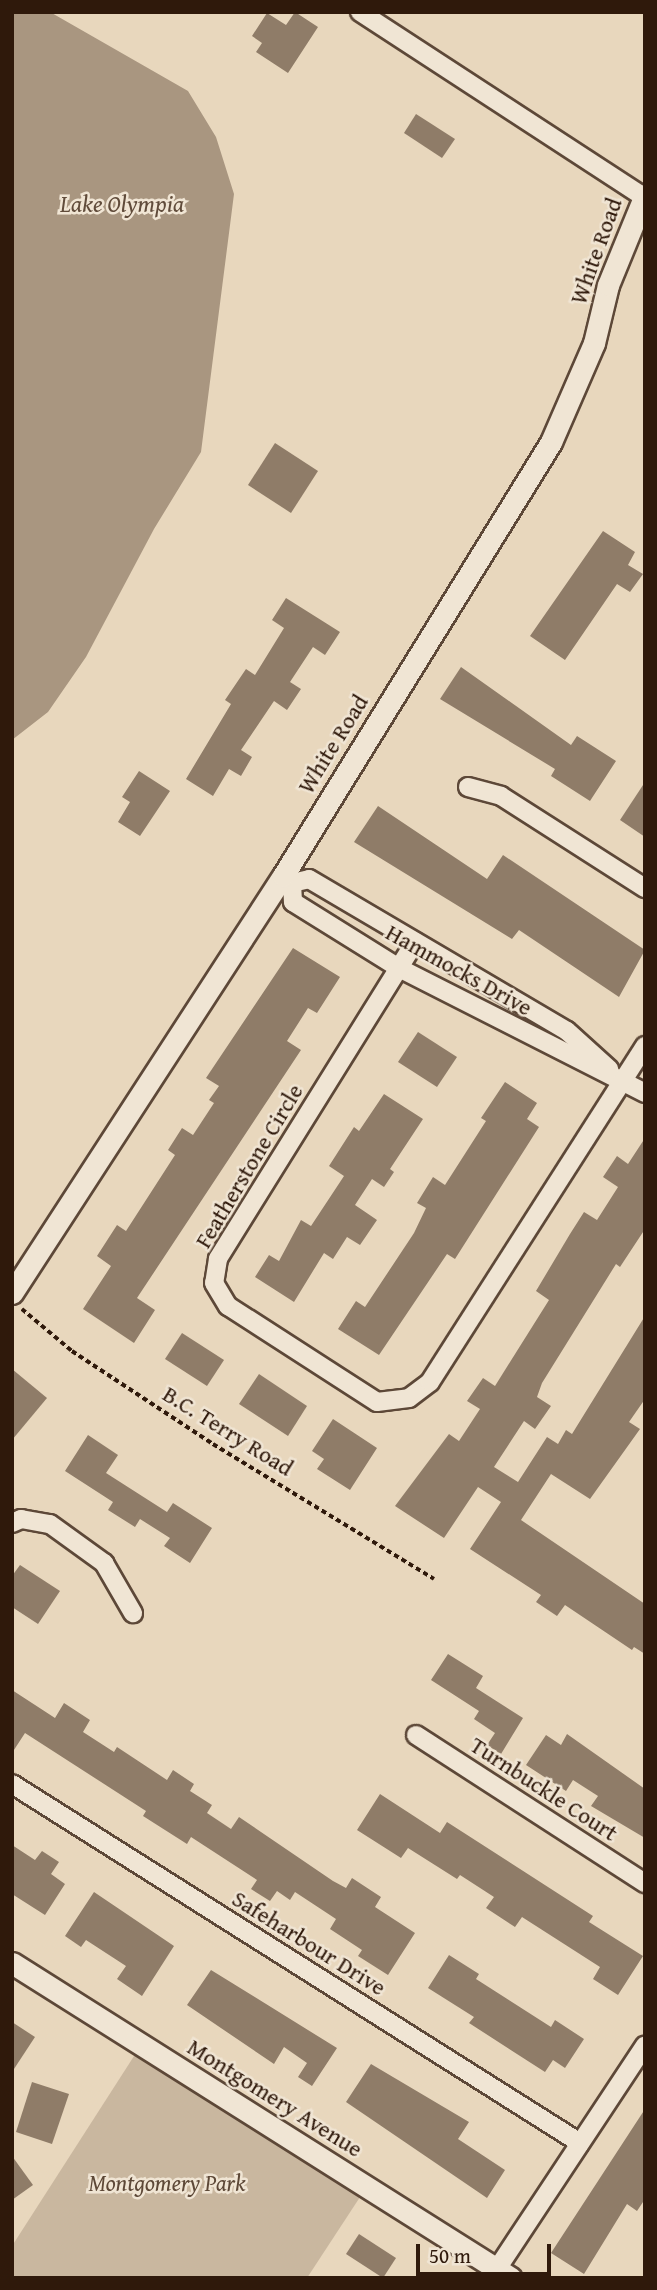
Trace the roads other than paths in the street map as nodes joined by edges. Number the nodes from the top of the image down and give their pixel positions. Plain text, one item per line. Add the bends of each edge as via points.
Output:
1 (360, 12) edge
2 (644, 196) edge
3 (468, 787) dead end
4 (288, 879) junction
5 (645, 888) edge
6 (415, 942) junction
7 (399, 968) junction
8 (645, 1046) edge
9 (622, 1080) junction
10 (645, 1093) edge
11 (12, 1293) edge
12 (12, 1523) edge
13 (133, 1613) dead end
14 (416, 1735) dead end
15 (12, 1784) edge
16 (645, 1884) edge
17 (12, 1964) edge
18 (645, 2045) edge
19 (580, 2143) junction
20 (504, 2274) edge

1 - 2 street
2 - 4 street, White Road via 608,285 594,343 551,442
3 - 5 street via 501,796
4 - 6 street, Hammocks Drive via 309,879
4 - 7 street, Hammocks Drive via 293,902
4 - 11 street, White Road
6 - 7 street, Featherstone Circle
6 - 9 street, Hammocks Drive via 567,1031
7 - 9 street, Hammocks Drive
7 - 9 street, Featherstone Circle via 218,1259 214,1283 228,1306 377,1402 409,1398 430,1382
8 - 9 street, Featherstone Circle
9 - 10 street, Hammocks Drive
12 - 13 street via 21,1519 50,1524 104,1563
14 - 16 street, Turnbuckle Court
15 - 19 street, Safeharbour Drive
17 - 20 street, Montgomery Avenue
18 - 19 street
19 - 20 street

